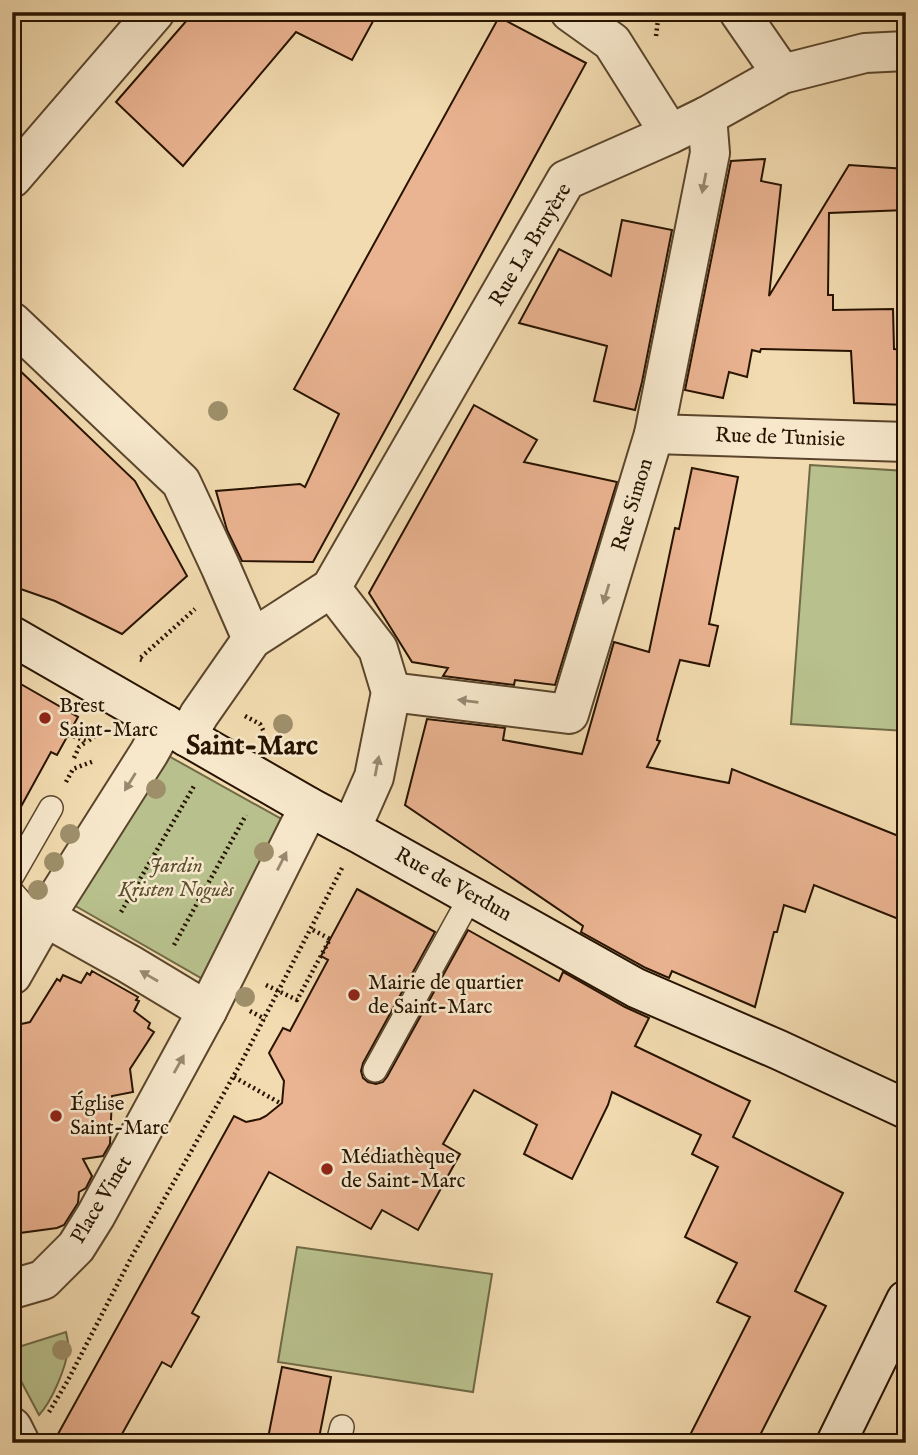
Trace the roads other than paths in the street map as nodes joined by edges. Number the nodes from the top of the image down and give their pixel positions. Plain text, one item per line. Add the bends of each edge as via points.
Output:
1 (155, 12) edge
2 (570, 12) edge
3 (739, 12) edge
4 (906, 51) edge
5 (782, 74) junction
6 (707, 116) junction
7 (670, 134) junction
8 (12, 178) edge
9 (12, 322) edge
10 (654, 434) junction
11 (906, 442) edge
12 (331, 589) junction
13 (12, 636) edge
14 (252, 639) junction
15 (391, 692) junction
16 (176, 730) junction
17 (309, 807) junction
18 (51, 808) dead end
19 (351, 829) junction
20 (12, 876) edge
21 (12, 892) edge
22 (471, 896) junction
23 (45, 917) junction
24 (12, 975) edge
25 (207, 1011) junction
26 (375, 1070) dead end
27 (906, 1109) edge
28 (12, 1289) edge
29 (906, 1300) edge
30 (835, 1443) edge

1 - 8 street
2 - 7 street via 612,42
3 - 5 street
4 - 5 street, Rue La Bruyère via 865,53
5 - 6 street, Rue La Bruyère
6 - 7 street, Rue La Bruyère
6 -> 10 street, Rue Simon via 710,153
7 - 12 street, Rue La Bruyère via 565,180
9 - 14 street via 181,482
10 - 11 street, Rue de Tunisie
10 -> 15 street, Rue Simon via 569,714
12 - 14 street
12 - 15 street via 378,649
13 - 16 street, Rue de Verdun
14 - 16 street via 199,715
19 -> 15 street via 374,777
16 - 17 street, Rue de Verdun
16 -> 23 street via 149,753
17 - 19 street, Rue de Verdun
25 -> 17 street, Place Vinet
18 - 20 lane
19 - 22 street, Rue de Verdun
21 - 23 lane via 25,907
22 - 26 lane
22 - 27 street, Rue de Verdun via 636,988
23 - 24 street
25 -> 23 street
28 -> 25 street, Place Vinet via 43,1280 76,1247
29 - 30 street

